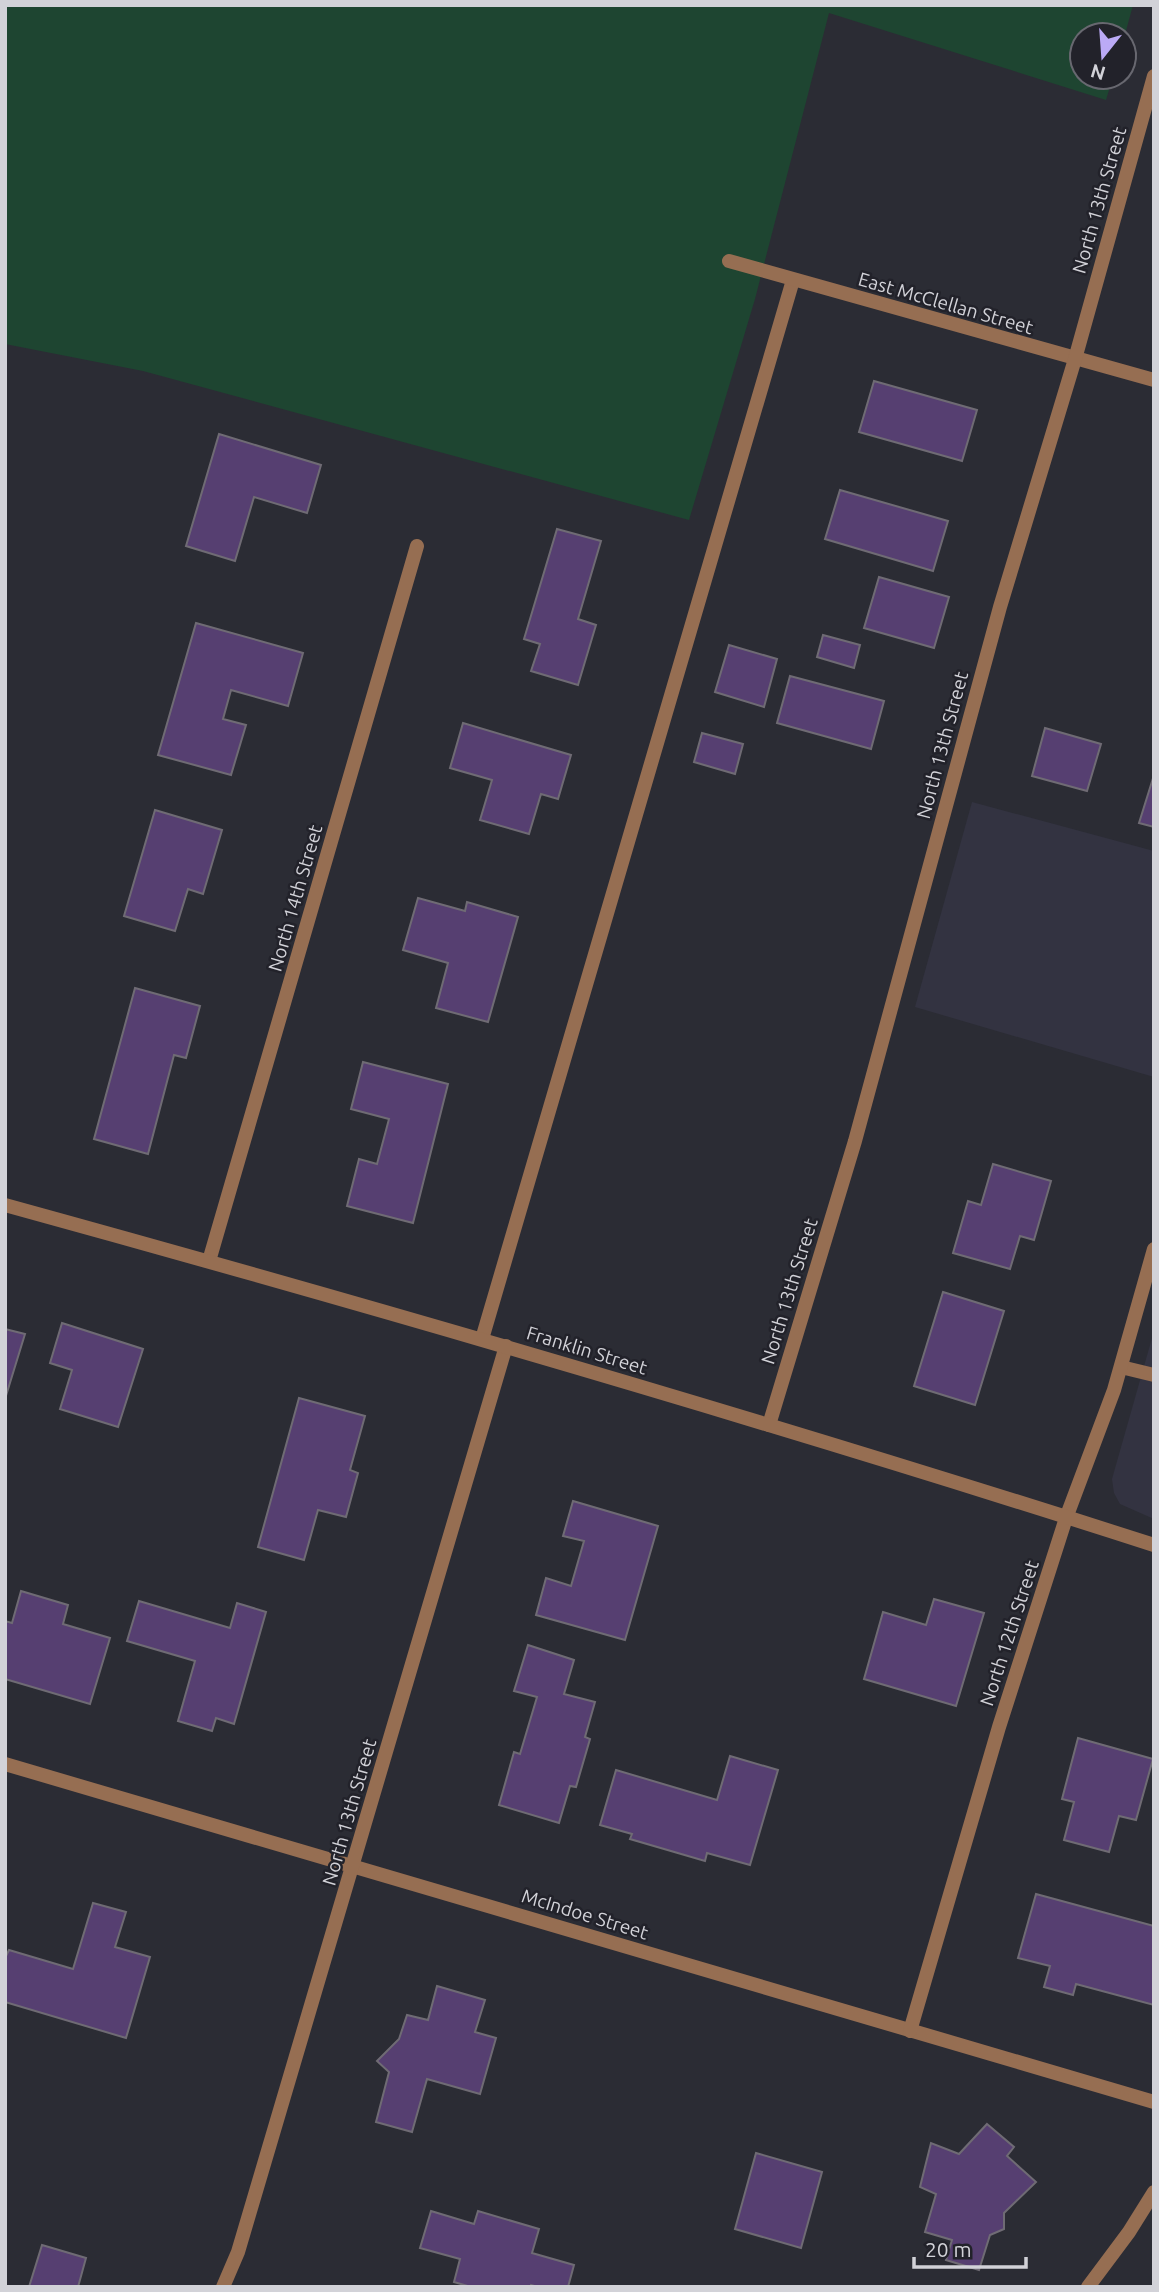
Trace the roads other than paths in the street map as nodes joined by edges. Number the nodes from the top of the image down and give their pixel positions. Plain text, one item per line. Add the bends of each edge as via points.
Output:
1 (1154, 76) edge
2 (729, 261) dead end
3 (793, 280) junction
4 (1075, 359) junction
5 (1154, 380) edge
6 (417, 546) dead end
7 (5, 1205) edge
8 (1154, 1250) edge
9 (209, 1261) junction
10 (482, 1339) junction
11 (506, 1346) junction
12 (1121, 1367) junction
13 (1154, 1375) edge
14 (769, 1425) junction
15 (1066, 1518) junction
16 (1154, 1545) edge
17 (5, 1764) edge
18 (353, 1865) junction
19 (911, 2031) junction
20 (1154, 2102) edge
21 (1154, 2192) edge
22 (223, 2287) edge
23 (1088, 2287) edge

1 - 4 street, North 13th Street
2 - 3 street, East McClellan Street
3 - 4 street, East McClellan Street
3 - 10 street
4 - 5 street, East McClellan Street
4 - 14 street, North 13th Street via 1000,607 855,1141
6 - 9 street, North 14th Street
7 - 9 street, Franklin Street
8 - 12 street, North 12th Street
9 - 10 street, Franklin Street
10 - 11 street, Franklin Street
11 - 14 street, Franklin Street
11 - 18 street, North 13th Street
12 - 13 street
12 - 15 street, North 12th Street
14 - 15 street, Franklin Street
15 - 16 street, Franklin Street
15 - 19 street, North 12th Street via 999,1727
17 - 18 street, McIndoe Street
18 - 19 street, McIndoe Street
18 - 22 street, North 13th Street via 239,2252
19 - 20 street, McIndoe Street
21 - 23 street

